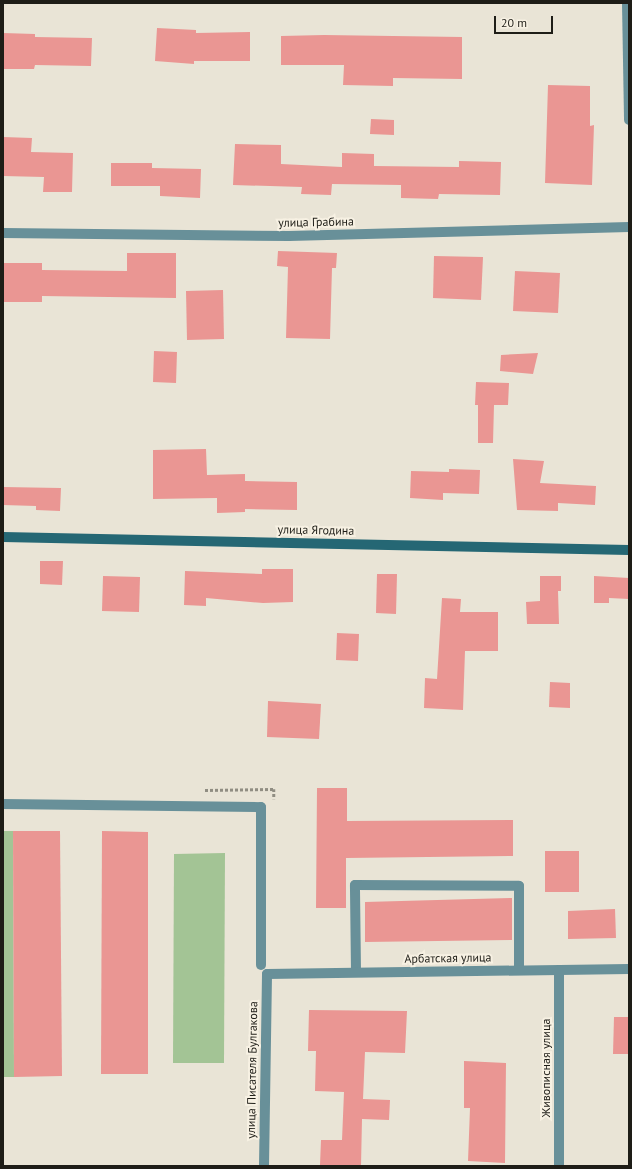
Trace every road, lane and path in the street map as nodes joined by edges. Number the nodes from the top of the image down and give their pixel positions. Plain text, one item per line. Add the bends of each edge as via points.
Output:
1 (627, 3) edge
2 (629, 120) edge
3 (629, 227) edge
4 (3, 233) edge
5 (3, 537) edge
6 (629, 550) edge
7 (203, 790) dead end
8 (3, 804) edge
9 (274, 804) dead end
10 (261, 965) dead end
11 (519, 970) junction
12 (559, 970) junction
13 (629, 970) edge
14 (356, 972) junction
15 (267, 974) joint
16 (264, 1166) edge
17 (558, 1166) edge

1 - 2 street
3 - 4 street, улица Грабина via 289,236
5 - 6 street, улица Ягодина
7 - 9 path via 274,789
8 - 10 street via 261,807
11 - 12 street, Арбатская улица
11 - 14 street, Арбатская улица
11 - 14 street via 519,886 355,885
12 - 13 street, Арбатская улица
12 - 17 street, Живописная улица
14 - 15 street, Арбатская улица
15 - 16 street, улица Писателя Булгакова

